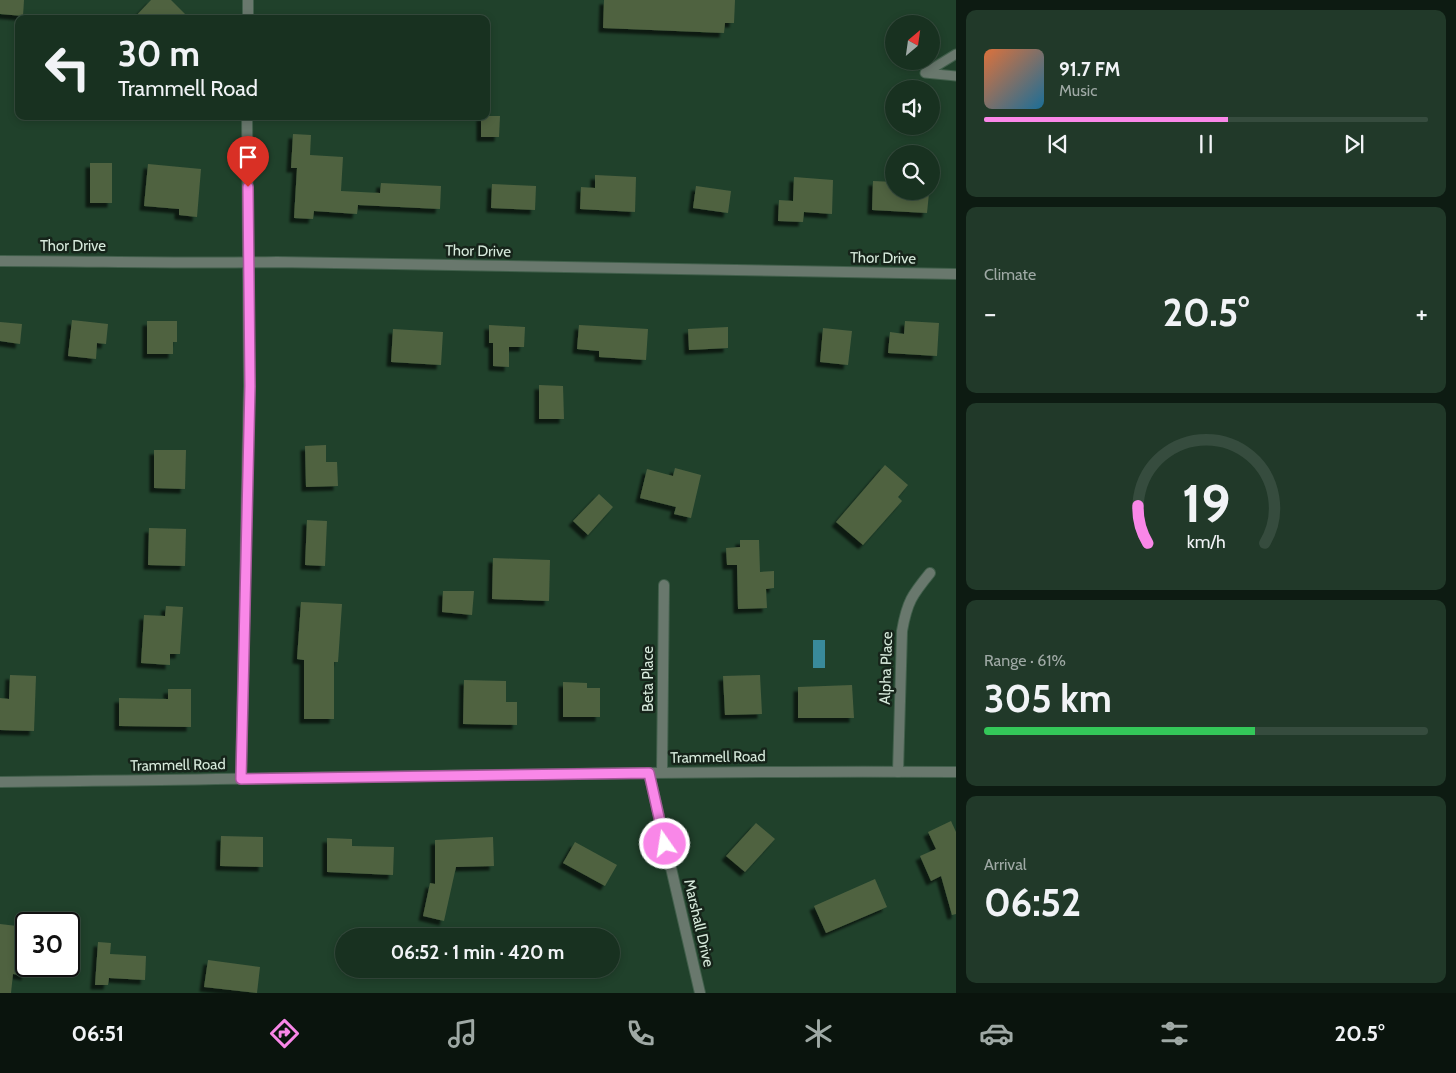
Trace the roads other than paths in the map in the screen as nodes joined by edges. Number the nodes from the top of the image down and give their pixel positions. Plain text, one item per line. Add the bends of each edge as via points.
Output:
1 (248, 0) edge
2 (248, 15) edge
3 (956, 54) edge
4 (956, 76) edge
5 (247, 120) edge
6 (0, 261) edge
7 (249, 263) junction
8 (956, 274) edge
9 (930, 573) dead end
10 (664, 585) dead end
11 (662, 772) junction
12 (898, 772) junction
13 (956, 772) edge
14 (649, 773) junction
15 (241, 779) junction
16 (0, 782) edge
17 (700, 993) edge

1 - 2 street
3 - 4 lane via 925,73
5 - 7 street
6 - 7 street, Thor Drive
7 - 8 street, Thor Drive
7 - 15 street via 250,386
9 - 12 street, Alpha Place via 905,612
10 - 11 street, Beta Place
11 - 12 street, Trammell Road
11 - 14 street, Trammell Road
12 - 13 street, Trammell Road
14 - 15 street, Trammell Road
14 - 17 street, Marshall Drive
15 - 16 street, Trammell Road

